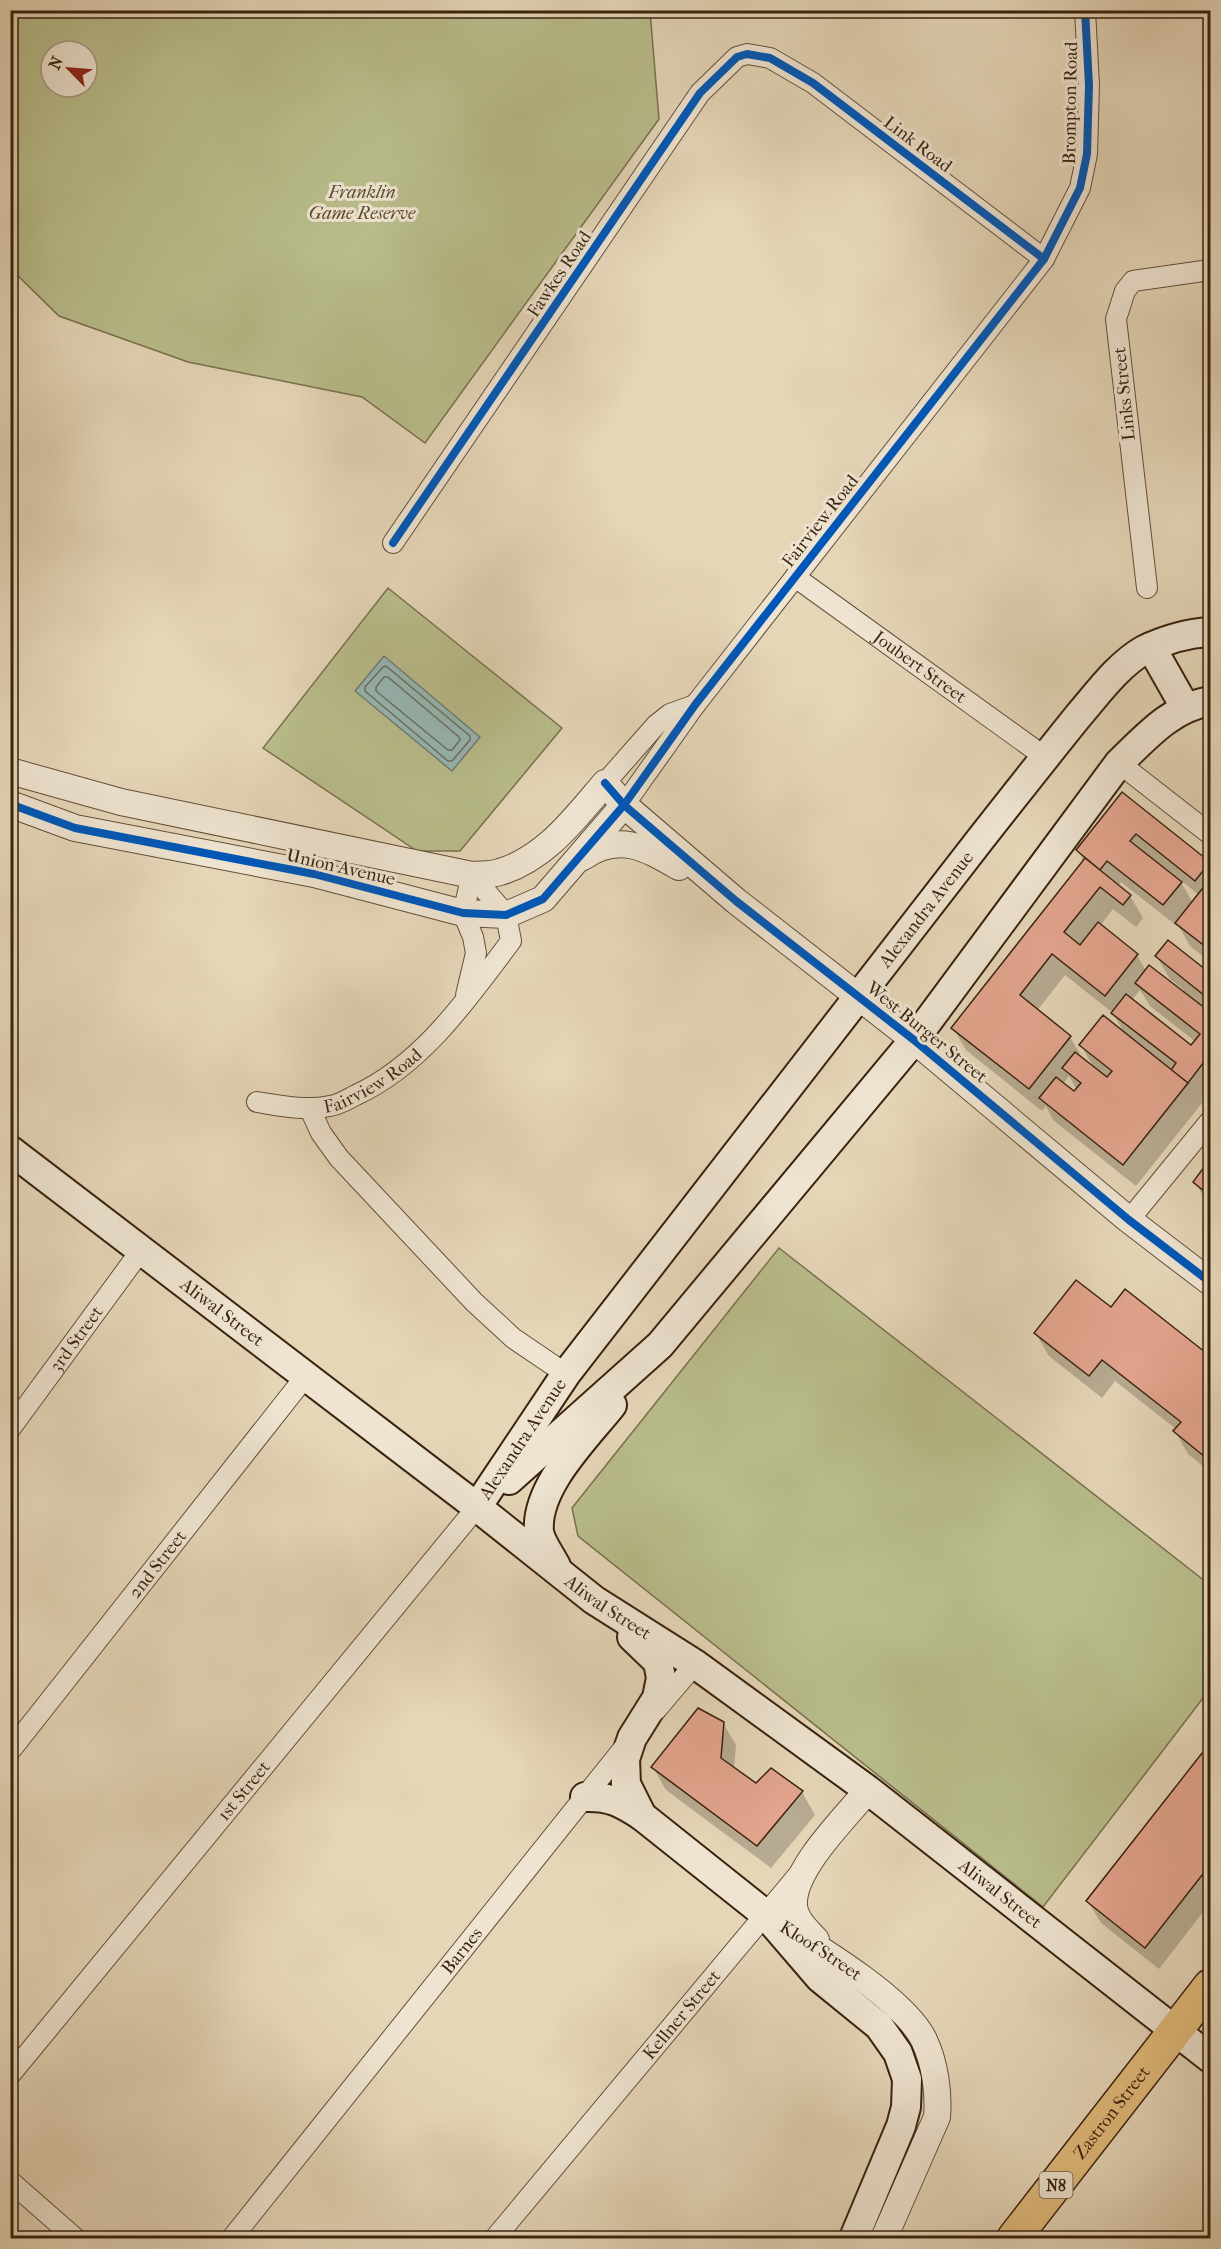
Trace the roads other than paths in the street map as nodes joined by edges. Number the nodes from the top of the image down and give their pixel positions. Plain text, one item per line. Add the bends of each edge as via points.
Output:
1 (1085, 10) edge
2 (770, 58) joint
3 (1044, 259) junction
4 (1210, 270) edge
5 (393, 543) dead end
6 (795, 577) junction
7 (1147, 588) dead end
8 (1210, 632) edge
9 (1151, 647) junction
10 (1198, 704) edge
11 (695, 705) junction
12 (1045, 757) junction
13 (1119, 763) junction
14 (10, 771) edge
15 (605, 783) junction
16 (10, 804) edge
17 (624, 805) junction
18 (154, 809) junction
19 (1210, 834) edge
20 (149, 842) junction
21 (571, 866) junction
22 (472, 875) junction
23 (736, 901) junction
24 (463, 913) junction
25 (506, 915) junction
26 (859, 996) junction
27 (464, 1003) junction
28 (914, 1040) junction
29 (257, 1102) dead end
30 (310, 1109) junction
31 (1210, 1121) edge
32 (10, 1150) edge
33 (1129, 1220) junction
34 (142, 1249) junction
35 (1210, 1282) edge
36 (660, 1345) junction
37 (566, 1374) junction
38 (305, 1377) junction
39 (10, 1429) edge
40 (477, 1507) junction
41 (559, 1572) junction
42 (594, 1600) junction
43 (695, 1664) junction
44 (632, 1738) junction
45 (10, 1751) edge
46 (868, 1790) junction
47 (585, 1797) junction
48 (642, 1816) junction
49 (803, 1868) junction
50 (765, 1914) junction
51 (830, 1955) junction
52 (1210, 1986) edge
53 (1176, 2031) junction
54 (1210, 2058) edge
55 (10, 2075) edge
56 (10, 2181) edge
57 (75, 2238) edge
58 (232, 2238) edge
59 (495, 2238) edge
60 (854, 2238) edge
61 (884, 2238) edge
62 (1014, 2238) edge

1 - 3 street, Brompton Road via 1087,154 1080,188
2 - 3 street, Link Road via 813,83
2 - 5 street, Fawkes Road via 755,54 737,57 700,93
3 - 6 street, Fairview Road
4 - 7 street, Links Street via 1133,281 1125,291 1116,319
6 - 11 street, Fairview Road
6 - 12 street, Joubert Street
8 - 9 main road, Alexandra Avenue
9 - 10 main road
9 - 12 main road, Alexandra Avenue via 1110,679
10 - 13 main road, Alexandra Avenue via 1157,727
11 - 15 street, Union Avenue via 669,714 656,725
11 - 17 street, Fairview Road
12 - 26 main road, Alexandra Avenue
13 - 19 street
13 - 28 main road, Alexandra Avenue
14 - 18 street, Union Avenue
15 - 17 street, West Burger Street
15 - 22 street, Union Avenue via 556,839 536,855 498,873
16 - 20 street, Union Avenue via 75,828
17 - 21 street, Union Avenue
17 - 23 street, West Burger Street
18 - 20 street
18 - 22 street, Union Avenue
20 - 24 street, Union Avenue via 314,874
21 - 23 street via 596,848 631,844 651,851
21 - 25 street, Union Avenue via 543,899
22 - 24 street
22 - 25 street
23 - 26 street, West Burger Street
24 - 25 street, Union Avenue
24 - 27 street, Fairview Road via 476,953
25 - 27 street, Fairview Road via 511,941
26 - 28 street, West Burger Street
26 - 37 main road, Alexandra Avenue
27 - 30 street, Fairview Road via 393,1074 334,1106
28 - 33 street, West Burger Street
28 - 36 main road, Alexandra Avenue
29 - 30 street, Fairview Road
30 - 37 street via 339,1158 474,1302 513,1338
31 - 33 street
32 - 34 main road, Aliwal Street
33 - 35 street, West Burger Street
34 - 38 main road, Aliwal Street
34 - 39 street, 3rd Street
36 - 40 main road, Alexandra Avenue
36 - 41 main road via 546,1492 539,1534
37 - 40 main road, Alexandra Avenue
38 - 40 main road, Aliwal Street
38 - 45 street, 2nd Street
40 - 41 main road, Aliwal Street
40 - 55 street, 1st Street
41 - 42 main road, Aliwal Street
42 - 43 main road, Aliwal Street
42 - 44 main road via 658,1662 661,1678 657,1698
43 - 44 street, Barnes
43 - 46 main road, Aliwal Street
44 - 47 street, Barnes
44 - 48 main road via 625,1759 626,1784
46 - 49 street, Kellner Street
46 - 53 main road, Aliwal Street
47 - 48 main road via 602,1796
47 - 58 street, Barnes
48 - 50 main road
49 - 50 street, Kellner Street
49 - 51 street via 794,1907 805,1928
50 - 51 street, Kloof Street
50 - 59 street, Kellner Street
50 - 60 main road, Kloof Street via 820,1978 879,2026 898,2053 907,2079 901,2126
51 - 61 street, Kloof Street via 888,2000 924,2039 939,2100 937,2117
52 - 53 highway, Zastron Street / N8
53 - 54 main road, Aliwal Street
53 - 62 highway, Zastron Street / N8
56 - 57 street

